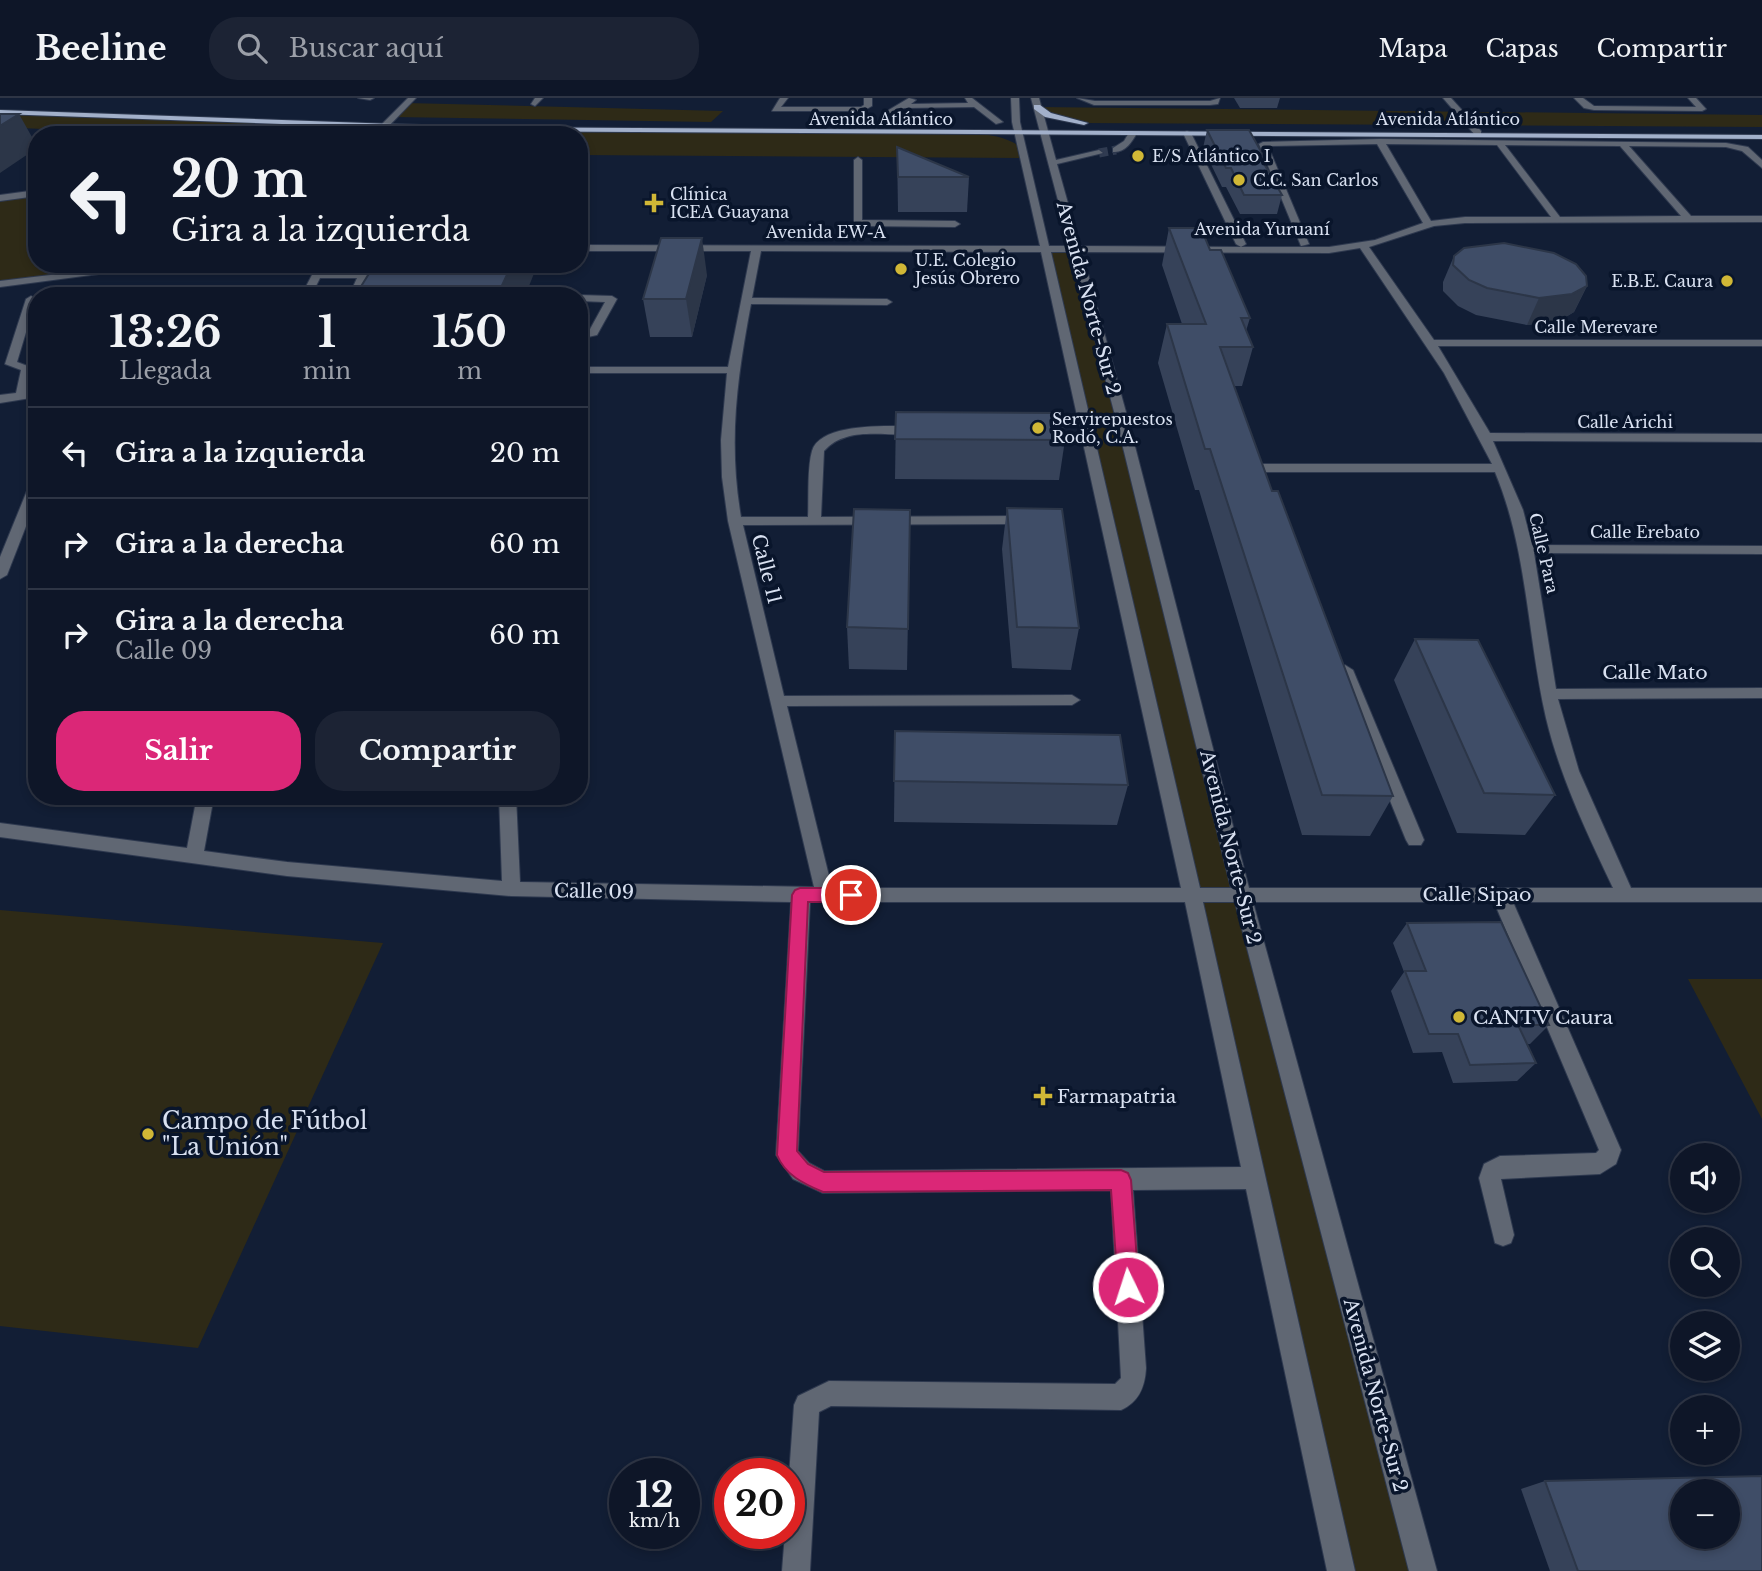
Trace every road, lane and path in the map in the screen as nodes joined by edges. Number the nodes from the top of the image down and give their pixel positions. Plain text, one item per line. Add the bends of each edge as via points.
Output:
1 (180, 98) edge
2 (190, 98) edge
3 (362, 98) edge
4 (370, 98) edge
5 (412, 98) edge
6 (784, 98) edge
7 (868, 98) edge
8 (915, 98) edge
9 (966, 98) edge
10 (1015, 98) edge
11 (1082, 98) edge
12 (1216, 98) edge
13 (1447, 98) edge
14 (1578, 98) edge
15 (1692, 98) edge
16 (0, 102) edge
17 (1036, 103) edge
18 (975, 105) junction
19 (904, 106) junction
20 (0, 112) edge
21 (392, 117) junction
22 (458, 118) dead end
23 (511, 119) dead end
24 (883, 122) junction
25 (999, 122) junction
26 (1041, 122) junction
27 (1084, 123) junction
28 (1167, 123) dead end
29 (1180, 123) dead end
30 (1194, 123) dead end
31 (1456, 124) dead end
32 (1469, 124) junction
33 (1483, 124) dead end
34 (357, 126) edge
35 (383, 126) edge
36 (1696, 126) dead end
37 (1762, 127) edge
38 (1018, 128) junction
39 (588, 129) edge
40 (974, 133) junction
41 (1044, 133) junction
42 (1133, 133) junction
43 (1187, 133) junction
44 (1478, 133) junction
45 (1762, 137) edge
46 (1380, 141) junction
47 (1499, 142) junction
48 (1622, 144) junction
49 (1022, 148) junction
50 (1116, 150) tunnel mouth
51 (1099, 153) tunnel mouth
52 (858, 160) dead end
53 (1052, 163) junction
54 (1762, 165) edge
55 (28, 194) edge
56 (0, 198) edge
57 (1557, 219) junction
58 (1688, 219) junction
59 (1762, 219) edge
60 (858, 223) junction
61 (955, 224) dead end
62 (1428, 224) junction
63 (1241, 244) junction
64 (1304, 244) junction
65 (1363, 245) junction
66 (1044, 247) junction
67 (1074, 247) junction
68 (588, 248) edge
69 (757, 248) junction
70 (857, 248) junction
71 (94, 273) edge
72 (0, 284) edge
73 (311, 287) edge
74 (358, 287) edge
75 (588, 298) edge
76 (747, 301) junction
77 (887, 302) dead end
78 (28, 309) edge
79 (588, 334) edge
80 (1431, 343) junction
81 (1761, 344) edge
82 (588, 370) edge
83 (733, 370) junction
84 (28, 395) edge
85 (21, 396) junction
86 (0, 399) edge
87 (934, 429) edge
88 (1487, 437) junction
89 (1762, 439) edge
90 (1262, 468) edge
91 (1500, 468) junction
92 (28, 504) edge
93 (1042, 520) edge
94 (814, 521) junction
95 (736, 522) junction
96 (1528, 549) junction
97 (1762, 550) edge
98 (0, 575) edge
99 (1336, 650) edge
100 (1762, 693) edge
101 (1549, 694) junction
102 (1072, 700) dead end
103 (780, 701) junction
104 (204, 805) edge
105 (507, 805) edge
106 (0, 830) edge
107 (1415, 840) dead end
108 (194, 857) junction
109 (511, 889) junction
110 (1192, 894) junction
111 (1242, 894) junction
112 (1500, 894) junction
113 (800, 895) junction
114 (825, 895) junction
115 (1626, 895) junction
116 (1762, 895) edge
117 (1255, 1178) junction
118 (1121, 1180) junction
119 (1503, 1235) dead end
120 (796, 1571) edge
121 (1341, 1571) edge
122 (1423, 1571) edge

1 - 2 street
3 - 4 street
5 - 21 street
6 - 7 street via 775,108 863,109
8 - 19 street
9 - 18 street
10 - 38 street, Avenida Norte-Sur 2
11 - 12 street via 1094,103 1202,103
13 - 32 street
14 - 15 street via 1594,108 1702,109
16 - 21 main road
17 - 26 street, Avenida Norte-Sur 2
17 - 27 main road via 1048,115
18 - 19 street
18 - 25 street
19 - 24 street
20 - 34 main road, Avenida Atlántico
21 - 22 main road
21 - 35 street
23 - 24 main road, Avenida Atlántico
24 - 25 main road, Avenida Atlántico
25 - 38 main road, Avenida Atlántico
26 - 27 main road, Avenida Atlántico
26 - 38 main road, Avenida Atlántico
26 - 41 street, Avenida Norte-Sur 2
27 - 28 main road, Avenida Atlántico
29 - 30 main road
31 - 32 main road, Avenida Atlántico
32 - 33 main road, Avenida Atlántico
32 - 44 street
36 - 37 main road
38 - 40 main road, Avenida Atlántico
38 - 41 main road, Avenida Atlántico
38 - 49 street, Avenida Norte-Sur 2
39 - 40 main road, Avenida Atlántico
40 - 49 main road via 1005,139
41 - 42 main road, Avenida Atlántico
41 - 53 street, Avenida Norte-Sur 2
42 - 43 main road, Avenida Atlántico
42 - 50 street
43 - 44 main road, Avenida Atlántico
43 - 63 street
44 - 45 main road, Avenida Atlántico
46 - 47 street
46 - 62 street
46 - 64 street via 1263,144
47 - 48 street
47 - 57 street
48 - 54 street via 1726,145 1745,149
48 - 58 street
49 - 66 street, Avenida Norte-Sur 2
51 - 53 street
52 - 60 street
53 - 67 street, Avenida Norte-Sur 2
55 - 56 street
57 - 58 street, Avenida Yuruaní
57 - 62 street, Avenida Yuruaní
58 - 59 street, Avenida Yuruaní
60 - 61 street
60 - 70 street
62 - 65 street, Avenida Yuruaní
63 - 64 street, Avenida Yuruaní
63 - 67 street, Avenida Yuruaní
64 - 65 street, Avenida Yuruaní
65 - 67 street, Avenida Yuruaní via 1201,253
65 - 80 street, Calle Para
66 - 67 street, Avenida EW-A
66 - 70 street, Avenida EW-A
66 - 110 street, Avenida Norte-Sur 2
67 - 111 street, Avenida Norte-Sur 2
68 - 69 street, Avenida EW-A
69 - 70 street, Avenida EW-A
69 - 76 street, Calle 11
71 - 72 street
73 - 74 street via 317,275 363,275
75 - 79 street via 612,299
76 - 77 street
76 - 83 street, Calle 11
78 - 85 street via 11,364 27,368
80 - 81 street, Calle Merevare
80 - 88 street, Calle Para
82 - 83 street
83 - 95 street, Calle 11 via 726,440
84 - 85 street
85 - 86 street
87 - 94 street via 845,433 824,441 818,450
88 - 89 street, Calle Arichi
88 - 91 street, Calle Para
90 - 91 street
91 - 96 street, Calle Para
92 - 98 street
93 - 94 street
94 - 95 street
95 - 103 street, Calle 11
96 - 97 street, Calle Erebato
96 - 101 street, Calle Para
99 - 107 street
100 - 101 street, Calle Mato
101 - 115 street, Calle Para via 1578,791
102 - 103 street
103 - 114 street, Calle 11
104 - 108 street
105 - 109 street
106 - 108 street, Calle 09
108 - 109 street, Calle 09
109 - 113 street, Calle 09
110 - 111 street, Calle Sipao
110 - 114 street, Calle 09
110 - 117 street, Avenida Norte-Sur 2
111 - 112 street, Calle Sipao
111 - 122 street, Avenida Norte-Sur 2
112 - 115 street, Calle Sipao
112 - 119 street via 1610,1150 1600,1163 1492,1171
113 - 114 street, Calle 09
113 - 118 street via 787,1155 801,1171 823,1182
115 - 116 street, Calle Sipao
117 - 118 street
117 - 121 street, Avenida Norte-Sur 2
118 - 120 street via 1133,1383 1121,1397 829,1393 807,1405

